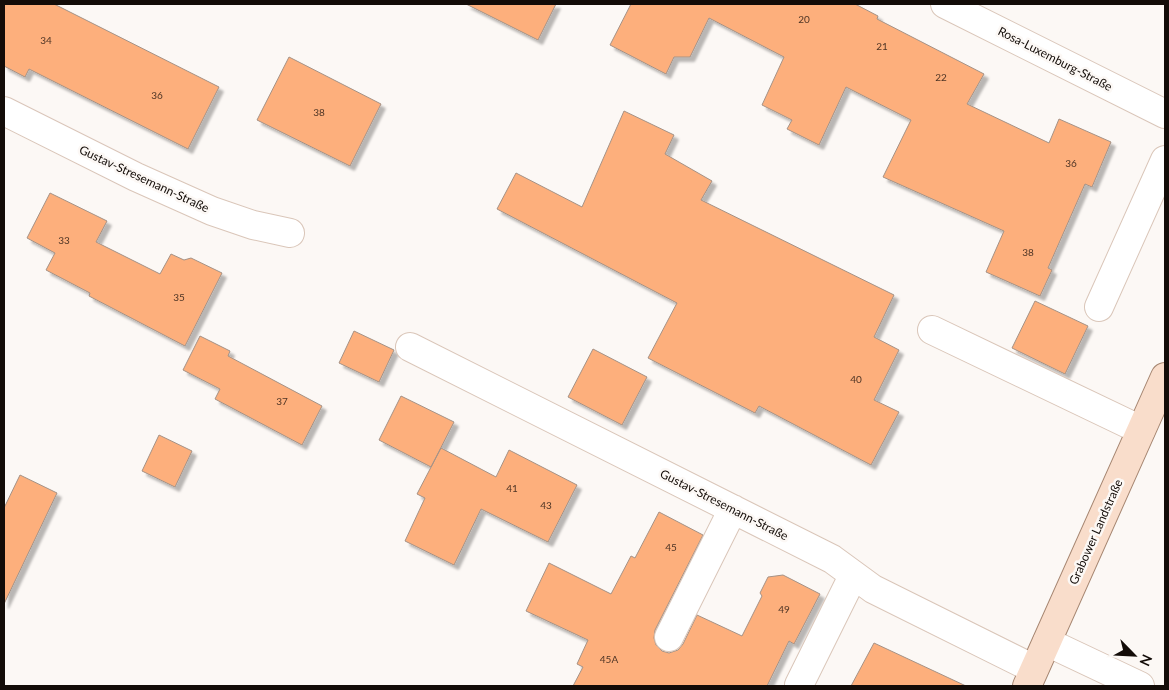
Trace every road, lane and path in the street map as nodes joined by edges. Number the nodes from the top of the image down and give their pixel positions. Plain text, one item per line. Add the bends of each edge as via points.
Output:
1 (946, 4) edge
2 (4, 110) edge
3 (1165, 114) edge
4 (1165, 160) edge
5 (290, 233) dead end
6 (1099, 307) dead end
7 (932, 330) dead end
8 (410, 347) dead end
9 (1165, 377) edge
10 (1141, 430) junction
11 (733, 509) junction
12 (853, 576) junction
13 (669, 637) dead end
14 (1047, 642) junction
15 (1030, 678) edge
16 (798, 685) dead end
17 (1140, 686) edge

1 - 3 street, Rosa-Luxemburg-Straße
2 - 5 street, Gustav-Stresemann-Straße via 136,177 212,211
4 - 6 street
7 - 10 street
8 - 11 street, Gustav-Stresemann-Straße
9 - 10 main road, Grabower Landstraße
10 - 14 main road, Grabower Landstraße
11 - 12 street, Gustav-Stresemann-Straße via 832,560
11 - 13 street
12 - 15 street, Gustav-Stresemann-Straße
12 - 16 street
14 - 15 main road, Grabower Landstraße
14 - 17 street

